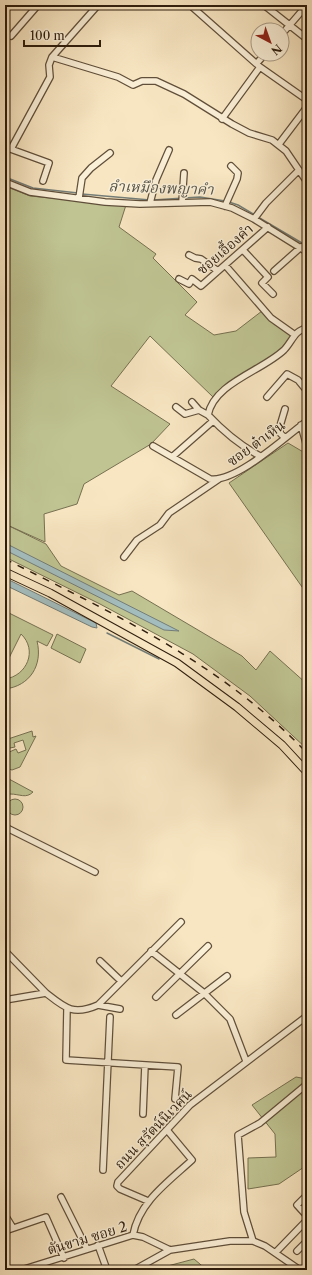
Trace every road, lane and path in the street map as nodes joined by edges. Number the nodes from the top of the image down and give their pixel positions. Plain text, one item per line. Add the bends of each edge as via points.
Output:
1 (38, 5) edge
2 (98, 5) edge
3 (190, 5) edge
4 (264, 5) edge
5 (307, 5) edge
6 (284, 22) edge
7 (290, 25) edge
8 (290, 27) edge
9 (12, 36) dead end
10 (307, 39) edge
11 (52, 57) junction
12 (261, 62) edge
13 (259, 65) junction
14 (307, 100) edge
15 (307, 107) edge
16 (222, 119) junction
17 (279, 144) junction
18 (8, 148) edge
19 (169, 150) dead end
20 (110, 153) dead end
21 (231, 166) dead end
22 (298, 170) junction
23 (184, 173) dead end
24 (43, 181) dead end
25 (5, 182) edge
26 (307, 182) edge
27 (79, 197) junction
28 (151, 200) junction
29 (182, 201) junction
30 (226, 202) junction
31 (256, 216) junction
32 (268, 227) junction
33 (301, 247) junction
34 (243, 250) junction
35 (307, 252) edge
36 (189, 255) dead end
37 (225, 265) junction
38 (274, 271) dead end
39 (218, 272) junction
40 (179, 279) dead end
41 (274, 294) dead end
42 (306, 329) edge
43 (295, 335) junction
44 (307, 391) edge
45 (267, 397) dead end
46 (192, 402) dead end
47 (176, 407) dead end
48 (285, 409) dead end
49 (199, 410) junction
50 (208, 415) junction
51 (214, 421) junction
52 (307, 421) edge
53 (301, 425) junction
54 (285, 438) junction
55 (153, 446) dead end
56 (307, 446) edge
57 (260, 456) junction
58 (172, 457) junction
59 (219, 479) junction
60 (124, 557) dead end
61 (5, 572) edge
62 (307, 772) edge
63 (5, 827) edge
64 (95, 872) dead end
65 (181, 922) dead end
66 (208, 946) dead end
67 (5, 951) edge
68 (151, 951) junction
69 (100, 962) dead end
70 (179, 973) junction
71 (227, 976) dead end
72 (121, 981) junction
73 (46, 993) junction
74 (204, 993) junction
75 (156, 997) dead end
76 (5, 1000) edge
77 (98, 1005) junction
78 (120, 1008) dead end
79 (67, 1009) junction
80 (176, 1015) dead end
81 (307, 1016) edge
82 (110, 1017) dead end
83 (246, 1061) junction
84 (108, 1062) junction
85 (145, 1065) junction
86 (307, 1084) edge
87 (175, 1099) dead end
88 (143, 1114) dead end
89 (167, 1130) junction
90 (103, 1170) dead end
91 (307, 1195) edge
92 (61, 1197) dead end
93 (148, 1201) junction
94 (5, 1215) edge
95 (307, 1216) edge
96 (307, 1220) edge
97 (13, 1228) junction
98 (5, 1231) edge
99 (133, 1235) junction
100 (253, 1241) junction
101 (307, 1242) edge
102 (98, 1245) junction
103 (87, 1249) junction
104 (170, 1250) junction
105 (297, 1251) dead end
106 (276, 1252) junction
107 (64, 1258) junction
108 (292, 1268) edge
109 (22, 1270) edge
110 (107, 1270) edge
111 (134, 1270) edge
112 (300, 1270) edge

1 - 9 street
2 - 11 street
3 - 13 street
4 - 6 street
5 - 7 street
8 - 10 street
11 - 16 street via 118,77 133,85 142,81 156,82 184,94
11 - 18 street via 49,66 50,77
12 - 13 street
13 - 14 street
13 - 16 street
15 - 17 street
16 - 17 street
17 - 22 street
18 - 24 street via 49,163
19 - 28 street
20 - 27 street via 82,178
21 - 30 street via 238,173
22 - 26 street
22 - 31 street
23 - 29 street
25 - 27 street via 30,192
27 - 28 street via 105,202
28 - 29 street
29 - 30 street
30 - 31 street
31 - 32 street
32 - 33 street
32 - 34 street, ซอยเอื้องคำ
33 - 35 street
33 - 38 street
34 - 37 street, ซอยเอื้องคำ
34 - 41 street via 268,277 262,283
36 - 39 street via 201,258
37 - 39 street, ซอยเอื้องคำ
37 - 43 street via 271,318
39 - 40 street, ซอยเอื้องคำ via 201,286 192,279 189,284
42 - 43 street
43 - 50 street via 284,350 214,399
44 - 45 street via 298,380 287,374
46 - 49 street
47 - 49 street via 185,414
48 - 54 street via 280,433
49 - 50 street
50 - 51 street
51 - 57 street
51 - 58 street
52 - 53 street, ซอย ต๋าเหิน
53 - 54 street, ซอย ต๋าเหิน
53 - 56 street
54 - 57 street, ซอย ต๋าเหิน
55 - 58 street, ซอย ต๋าเหิน
57 - 59 street, ซอย ต๋าเหิน via 242,470
58 - 59 street, ซอย ต๋าเหิน via 210,479
59 - 60 street via 169,513 160,525 137,540
61 - 62 main road via 50,593 177,662 282,745
63 - 64 street
65 - 68 street
66 - 70 street
67 - 73 street
68 - 70 street
68 - 72 street
69 - 72 street
70 - 74 street
70 - 75 street
71 - 74 street
72 - 77 street
73 - 76 street
73 - 79 street
74 - 80 street
74 - 83 street via 230,1019
77 - 78 street
77 - 79 street via 82,1010
79 - 84 street via 66,1060
81 - 83 street, ถนน สุรัตน์นิเวศน์
82 - 84 street
83 - 89 street, ถนน สุรัตน์นิเวศน์ via 190,1105
84 - 85 street
84 - 90 street
85 - 87 street via 178,1067
85 - 88 street
86 - 100 street via 260,1123 238,1135 244,1212
89 - 93 street via 192,1160
89 - 93 street, ถนน สุรัตน์นิเวศน์ via 118,1182 120,1189
91 - 95 street via 297,1205
92 - 103 street
93 - 99 street via 140,1214
94 - 97 street
96 - 106 street
97 - 98 street
97 - 107 street via 46,1217
99 - 102 street, ตันขาม ซอย 2
99 - 104 street, ตันขาม ซอย 2
100 - 104 street via 230,1241
100 - 106 street
101 - 105 street
102 - 103 street, ตันขาม ซอย 2
102 - 110 street
103 - 107 street, ตันขาม ซอย 2
104 - 111 street
106 - 108 street
107 - 109 street, ตันขาม ซอย 2
108 - 112 street

